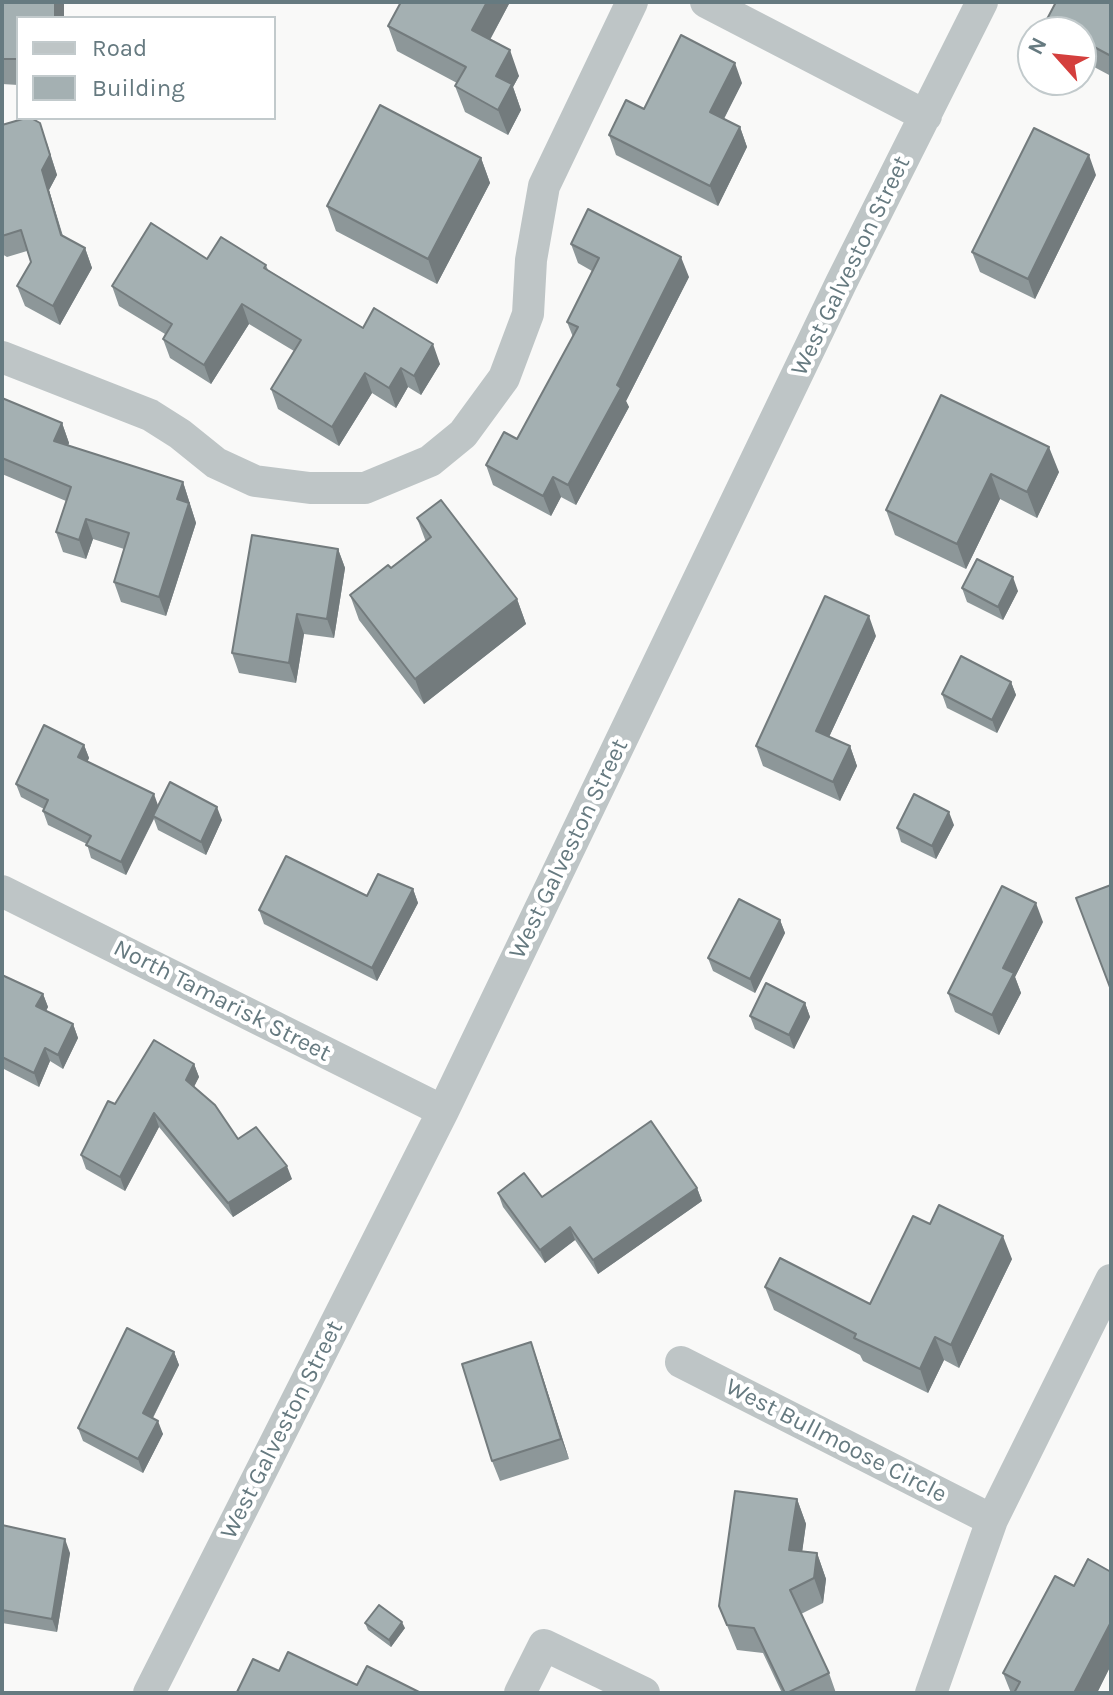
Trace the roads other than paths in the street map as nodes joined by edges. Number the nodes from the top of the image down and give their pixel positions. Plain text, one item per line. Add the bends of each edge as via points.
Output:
1 (632, 2) edge
2 (706, 2) edge
3 (982, 2) edge
4 (926, 116) junction
5 (2, 357) edge
6 (2, 891) edge
7 (443, 1111) junction
8 (1111, 1280) edge
9 (681, 1362) dead end
10 (992, 1520) junction
11 (149, 1693) edge
12 (520, 1693) edge
13 (644, 1693) edge
14 (931, 1693) edge

1 - 5 street via 544,186 528,314 504,378 463,434 430,461 365,488 255,481 216,463 150,415
2 - 4 street
3 - 4 street, West Galveston Street
4 - 7 street, West Galveston Street
6 - 7 street, North Tamarisk Street
7 - 11 street, West Galveston Street
8 - 10 street
9 - 10 street, West Bullmoose Circle
10 - 14 street
12 - 13 street via 544,1645

